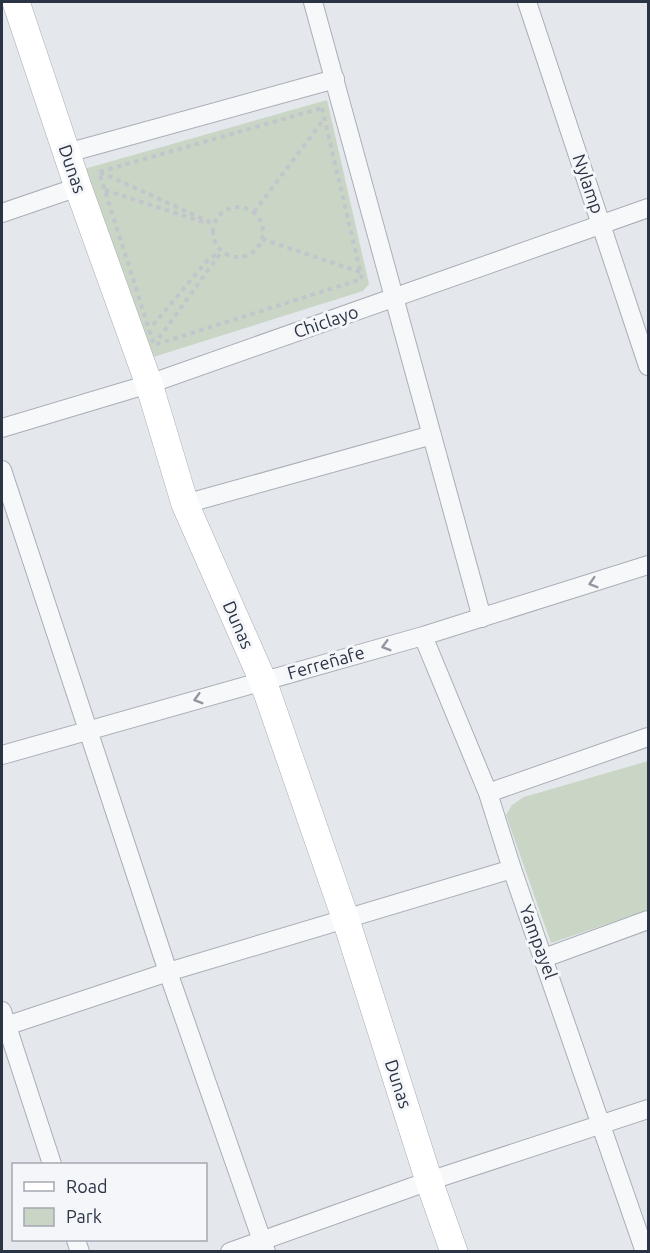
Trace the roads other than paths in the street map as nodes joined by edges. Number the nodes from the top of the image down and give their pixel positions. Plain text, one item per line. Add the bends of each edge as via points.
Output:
1 (16, 2) edge
2 (313, 2) edge
3 (527, 2) edge
4 (335, 79) junction
5 (67, 153) junction
6 (88, 179) junction
7 (648, 208) edge
8 (2, 213) edge
9 (602, 225) junction
10 (395, 298) junction
11 (648, 366) edge
12 (149, 384) junction
13 (2, 428) edge
14 (432, 435) junction
15 (2, 470) edge
16 (185, 504) junction
17 (648, 565) edge
18 (482, 618) junction
19 (423, 636) junction
20 (263, 681) junction
21 (86, 730) junction
22 (648, 737) edge
23 (2, 755) edge
24 (488, 793) junction
25 (512, 869) junction
26 (346, 920) junction
27 (648, 920) edge
28 (544, 958) junction
29 (168, 972) junction
30 (4, 1018) edge
31 (648, 1109) edge
32 (602, 1126) junction
33 (52, 1163) edge
34 (429, 1181) junction
35 (264, 1246) edge
36 (230, 1251) edge
37 (454, 1251) edge
38 (645, 1251) edge

1 - 5 street, Dunas
2 - 4 street
3 - 9 street, Nylamp
4 - 5 street
4 - 10 street
5 - 6 street, Dunas
6 - 8 street
6 - 12 street, Dunas
7 - 9 street, Chiclayo
9 - 10 street, Chiclayo
9 - 11 street, Nylamp
10 - 12 street, Chiclayo
10 - 14 street
12 - 13 street, Chiclayo
12 - 16 street, Dunas
14 - 16 street
14 - 18 street
15 - 21 street
16 - 20 street, Dunas
17 -> 18 street, Ferreñafe
18 - 19 street, Ferreñafe
19 -> 20 street, Ferreñafe
19 - 24 street, Yampayel
20 -> 21 street, Ferreñafe
20 - 26 street, Dunas
21 - 23 street, Ferreñafe
21 - 29 street
22 - 24 street
24 - 25 street, Yampayel
25 - 26 street
25 - 28 street, Yampayel
26 - 29 street
26 - 34 street, Dunas
27 - 28 street
28 - 32 street, Yampayel
29 - 30 street
29 - 35 street
30 - 33 street
31 - 32 street
32 - 34 street
32 - 38 street, Yampayel
34 - 35 street
34 - 37 street, Dunas
35 - 36 street

